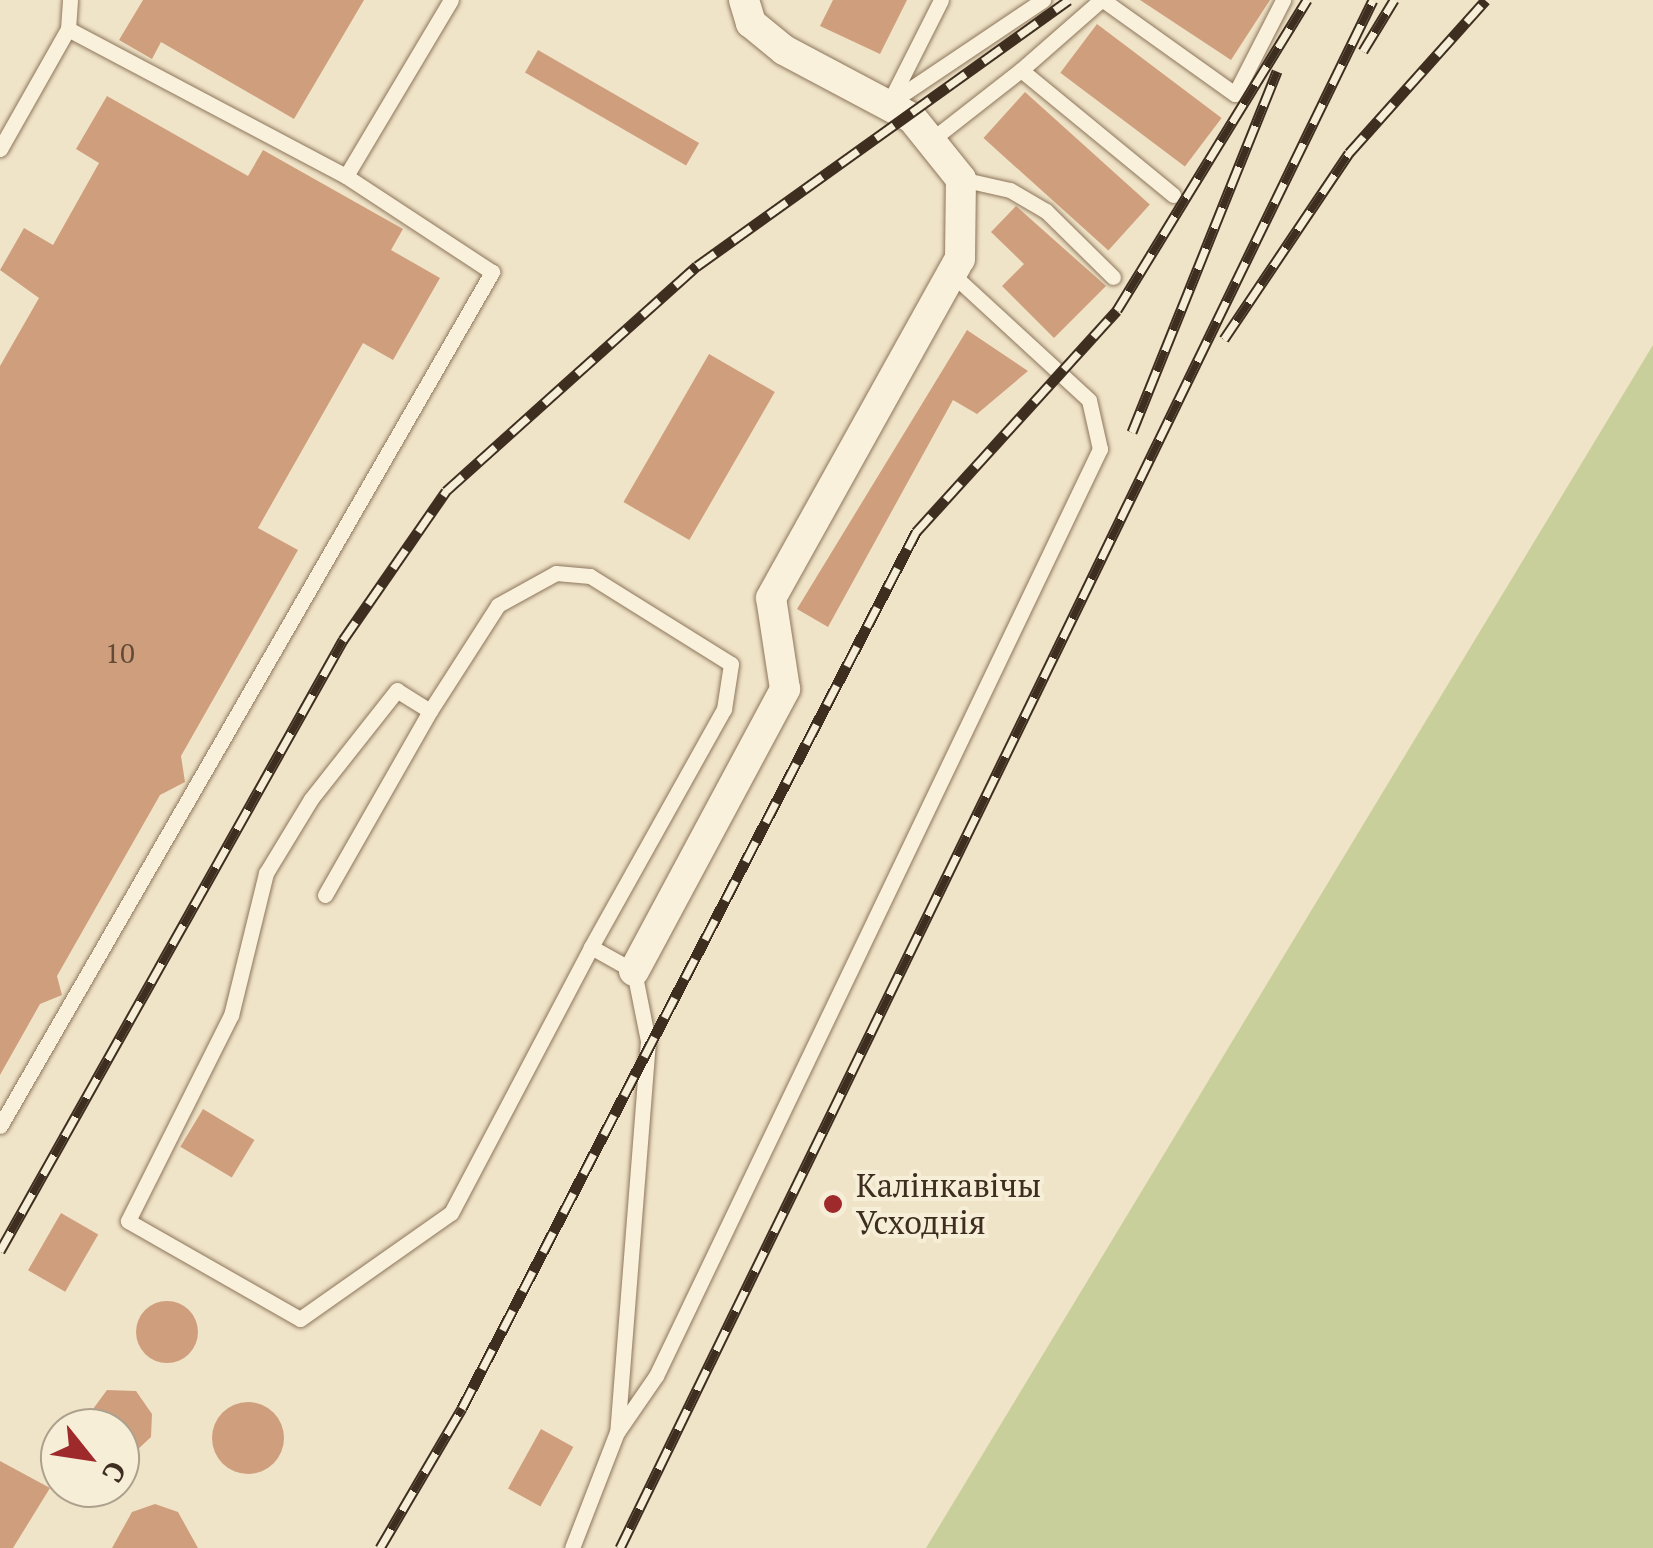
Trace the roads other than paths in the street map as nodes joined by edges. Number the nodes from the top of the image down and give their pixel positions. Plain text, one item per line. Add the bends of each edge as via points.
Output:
1 (70, 0) edge
2 (452, 0) edge
3 (744, 0) edge
4 (941, 0) edge
5 (1043, 0) edge
6 (1102, 0) edge
7 (1283, 0) edge
8 (68, 29) junction
9 (1021, 70) junction
10 (888, 104) junction
11 (930, 141) junction
12 (0, 149) edge
13 (346, 176) junction
14 (961, 179) junction
15 (1173, 196) dead end
16 (952, 274) junction
17 (1114, 277) dead end
18 (430, 711) junction
19 (325, 895) dead end
20 (592, 947) junction
21 (634, 970) junction
22 (0, 1126) edge
23 (618, 1432) junction
24 (572, 1548) edge

1 - 8 lane
2 - 13 lane
3 - 10 street via 751,22 784,50
4 - 10 lane
5 - 10 lane
6 - 7 lane via 1235,94
6 - 9 lane
8 - 12 lane
8 - 13 lane
9 - 11 lane
9 - 15 lane
10 - 11 street
11 - 14 street
13 - 22 lane via 492,272
14 - 16 street via 960,259
14 - 17 lane via 1010,190 1046,211
16 - 21 street via 771,598 786,689
16 - 23 lane via 1089,400 1100,449 656,1376
18 - 19 lane
18 - 20 lane via 498,605 556,574 590,576 731,664 724,709
18 - 20 lane via 397,690 311,799 266,874 231,1015 128,1221 300,1319 451,1213
20 - 21 lane
21 - 23 lane via 648,1042
23 - 24 lane

